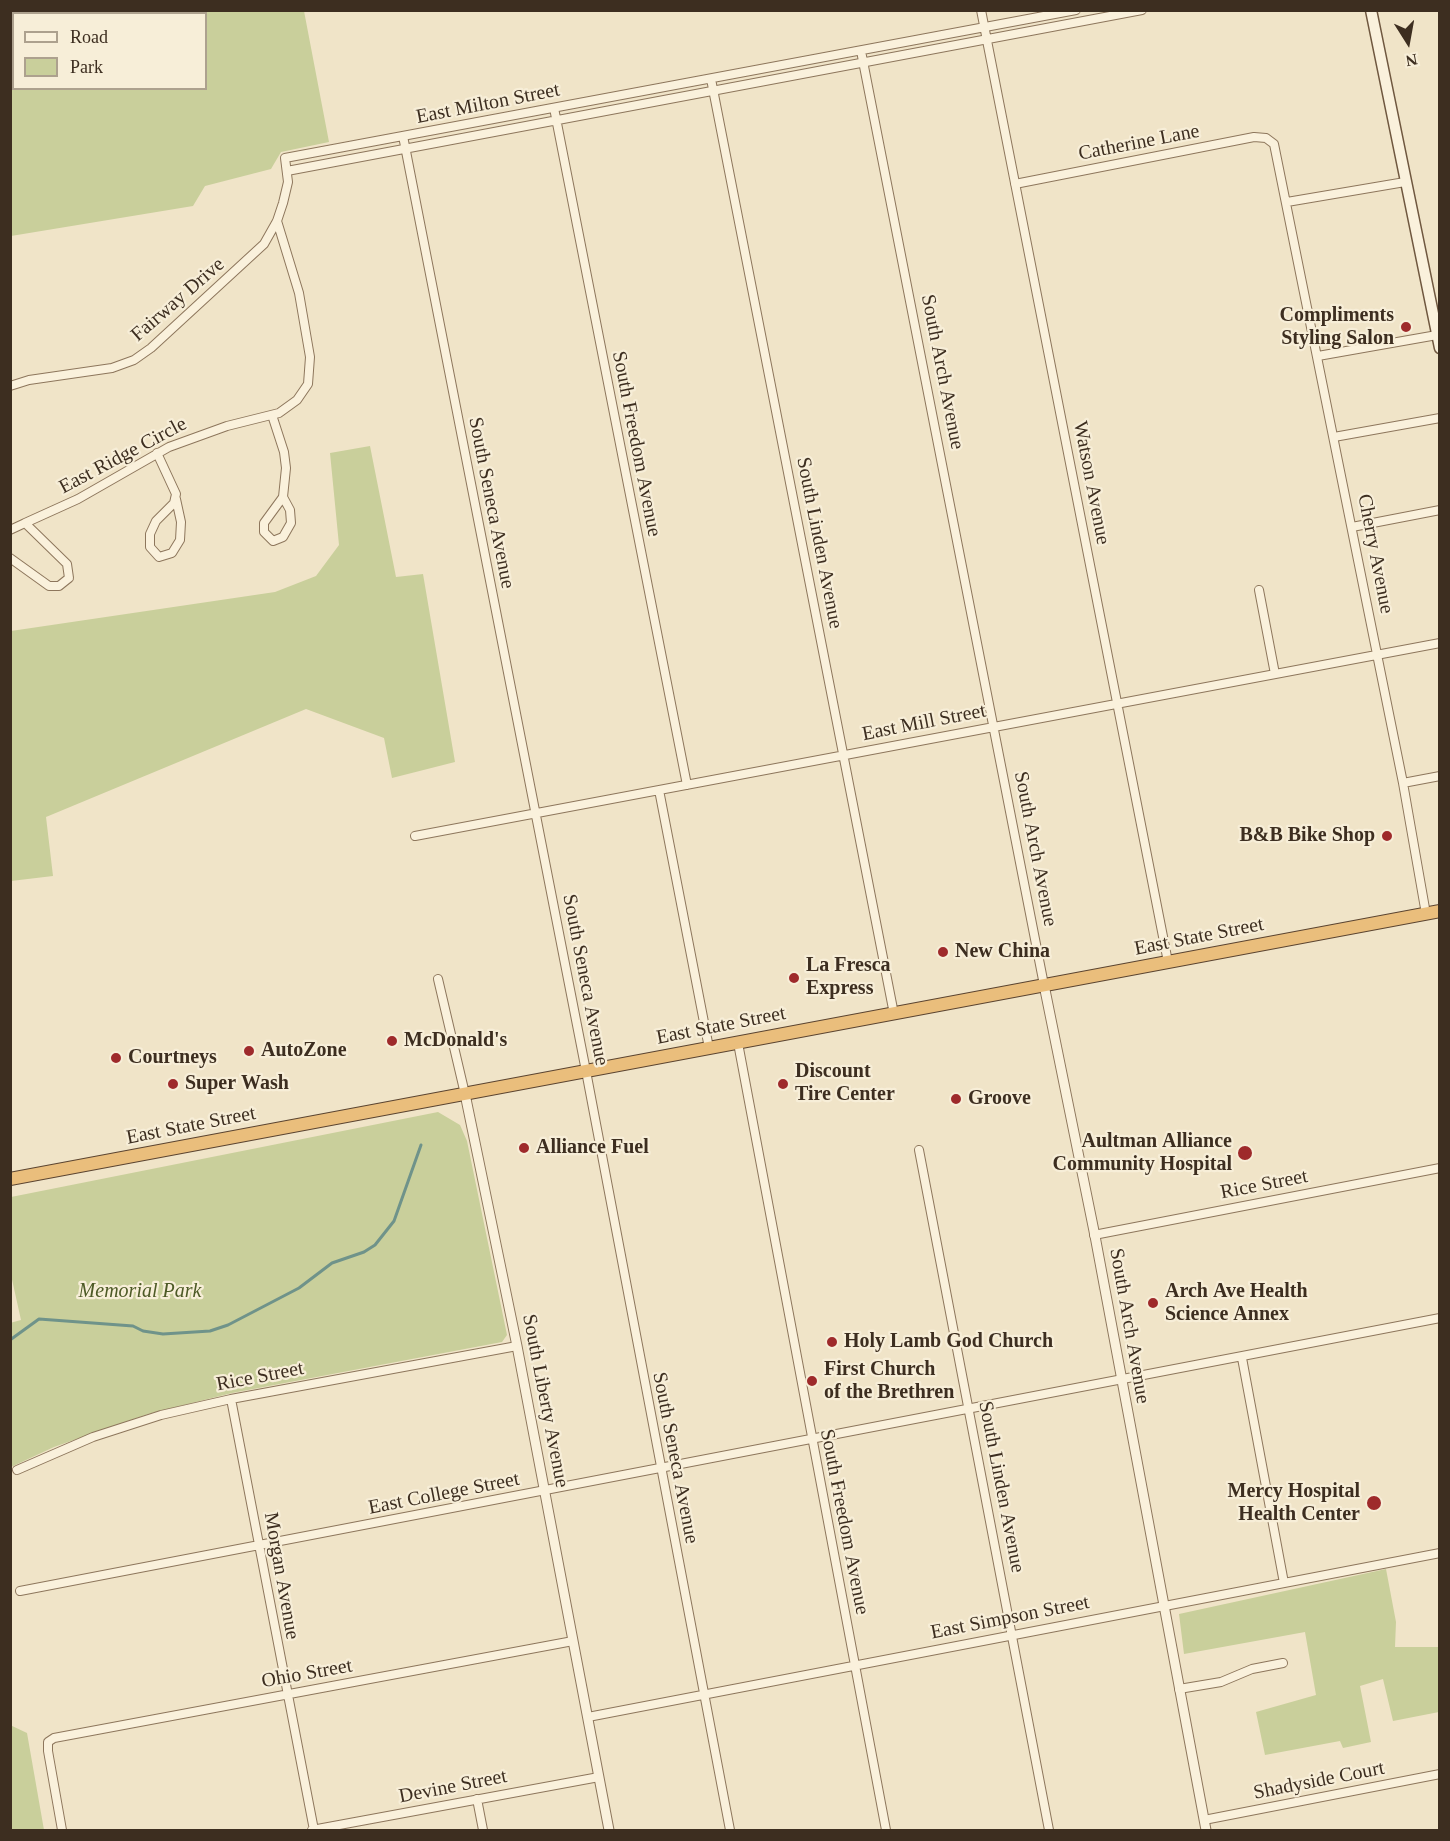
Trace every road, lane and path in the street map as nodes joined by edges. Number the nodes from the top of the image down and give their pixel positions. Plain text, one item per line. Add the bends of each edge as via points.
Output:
1 (981, 10) edge
2 (1076, 10) edge
3 (1371, 10) edge
4 (1136, 11) edge
5 (1060, 14) junction
6 (1062, 25) junction
7 (984, 28) junction
8 (926, 39) junction
9 (987, 40) junction
10 (861, 51) junction
11 (928, 51) junction
12 (796, 63) junction
13 (863, 63) junction
14 (798, 75) junction
15 (711, 79) junction
16 (713, 91) junction
17 (635, 93) junction
18 (637, 105) junction
19 (554, 108) junction
20 (557, 120) junction
21 (403, 136) junction
22 (1269, 139) joint
23 (346, 147) junction
24 (405, 149) junction
25 (349, 159) junction
26 (286, 171) junction
27 (1405, 182) junction
28 (1015, 184) junction
29 (1287, 202) junction
30 (277, 221) junction
31 (1437, 335) junction
32 (1440, 348) edge
33 (1318, 356) junction
34 (10, 386) edge
35 (272, 415) junction
36 (1440, 418) edge
37 (1335, 437) junction
38 (157, 453) junction
39 (283, 497) junction
40 (176, 499) junction
41 (1440, 510) edge
42 (25, 523) junction
43 (1353, 527) junction
44 (10, 530) edge
45 (10, 558) edge
46 (1259, 590) dead end
47 (1440, 643) edge
48 (1377, 654) junction
49 (1275, 674) junction
50 (1117, 703) junction
51 (993, 726) junction
52 (843, 755) junction
53 (1440, 776) edge
54 (1403, 783) junction
55 (687, 785) junction
56 (659, 790) junction
57 (535, 813) junction
58 (415, 836) dead end
59 (1440, 911) edge
60 (1426, 914) junction
61 (1168, 962) junction
62 (438, 979) dead end
63 (1044, 986) junction
64 (894, 1014) junction
65 (738, 1043) junction
66 (709, 1048) junction
67 (586, 1071) junction
68 (465, 1094) junction
69 (920, 1150) dead end
70 (1440, 1168) edge
71 (10, 1179) edge
72 (1094, 1235) junction
73 (1440, 1318) edge
74 (517, 1346) junction
75 (1242, 1358) junction
76 (1121, 1381) junction
77 (231, 1399) junction
78 (969, 1410) junction
79 (812, 1440) junction
80 (17, 1470) dead end
81 (660, 1470) junction
82 (544, 1492) junction
83 (259, 1546) junction
84 (1440, 1553) edge
85 (1284, 1583) junction
86 (20, 1591) dead end
87 (1163, 1606) junction
88 (1012, 1634) junction
89 (573, 1641) junction
90 (1283, 1663) dead end
91 (854, 1665) junction
92 (1179, 1689) junction
93 (286, 1694) junction
94 (704, 1695) junction
95 (588, 1717) junction
96 (1440, 1774) edge
97 (599, 1777) junction
98 (477, 1799) junction
99 (1204, 1820) junction
100 (62, 1830) edge
101 (313, 1830) edge
102 (483, 1830) edge
103 (609, 1830) edge
104 (730, 1830) edge
105 (886, 1830) edge
106 (1049, 1830) edge
107 (1206, 1830) edge

1 - 7 street, Watson Avenue
2 - 5 street, East Milton Street
3 - 27 main road
4 - 6 street, East Milton Street
5 - 6 street
5 - 7 street, East Milton Street
6 - 9 street, East Milton Street
7 - 8 street, East Milton Street
7 - 9 street, Watson Avenue
8 - 10 street, East Milton Street
8 - 11 street
9 - 11 street, East Milton Street
9 - 28 street, Watson Avenue
10 - 12 street, East Milton Street
10 - 13 street, South Arch Avenue
11 - 13 street, East Milton Street
12 - 14 street
12 - 15 street, East Milton Street
13 - 14 street, East Milton Street
13 - 51 street, South Arch Avenue
14 - 16 street, East Milton Street
15 - 16 street, South Linden Avenue
15 - 17 street, East Milton Street
16 - 18 street, East Milton Street
16 - 52 street, South Linden Avenue
17 - 18 street
17 - 19 street, East Milton Street
18 - 20 street, East Milton Street
19 - 20 street, South Freedom Avenue
19 - 21 street, East Milton Street
20 - 24 street, East Milton Street
20 - 55 street, South Freedom Avenue
21 - 23 street, East Milton Street
21 - 24 street, South Seneca Avenue
22 - 28 street, Catherine Lane via 1254,138
22 - 29 street, Cherry Avenue via 1277,151
23 - 25 street
23 - 26 street, East Milton Street via 285,159
24 - 25 street, East Milton Street
24 - 57 street, South Seneca Avenue
25 - 26 street, East Milton Street
26 - 30 street via 288,182
27 - 29 street
27 - 31 main road
28 - 50 street, Watson Avenue
29 - 33 street, Cherry Avenue
30 - 34 street, Fairway Drive via 254,256 143,355 112,368
30 - 35 street, East Ridge Circle via 298,293 311,370 308,384 297,400
31 - 32 main road
31 - 33 street
33 - 37 street, Cherry Avenue
35 - 38 street, East Ridge Circle via 208,431
35 - 39 street via 284,452
36 - 37 street
37 - 43 street, Cherry Avenue
38 - 40 street via 175,488
38 - 42 street, East Ridge Circle via 78,499
39 - 39 street via 291,523 283,537 273,541 264,532 264,523
40 - 40 street via 182,522 180,540 172,552 159,557 150,547 150,534
41 - 43 street
42 - 44 street, East Ridge Circle
42 - 45 street via 67,564 69,578 59,586 49,586
43 - 48 street, Cherry Avenue
46 - 49 street
47 - 48 street, East Mill Street
48 - 49 street, East Mill Street
48 - 54 street, Cherry Avenue
49 - 50 street, East Mill Street
50 - 51 street, East Mill Street
50 - 61 street, Watson Avenue
51 - 52 street, East Mill Street
51 - 63 street, South Arch Avenue
52 - 55 street, East Mill Street
52 - 64 street, South Linden Avenue
53 - 54 street
54 - 60 street, Cherry Avenue
55 - 56 street, East Mill Street
56 - 57 street, East Mill Street
56 - 66 street
57 - 58 street, East Mill Street
57 - 67 street, South Seneca Avenue
59 - 60 highway, East State Street
60 - 61 highway, East State Street
61 - 63 highway, East State Street
62 - 68 street, South Liberty Avenue
63 - 64 highway, East State Street
63 - 72 street, South Arch Avenue
64 - 65 highway, East State Street
65 - 66 highway, East State Street
65 - 79 street, South Freedom Avenue
66 - 67 highway, East State Street
67 - 68 highway, East State Street
67 - 81 street, South Seneca Avenue
68 - 71 highway, East State Street
68 - 74 street, South Liberty Avenue
69 - 78 street, South Linden Avenue
70 - 72 street, Rice Street
72 - 76 street, South Arch Avenue
73 - 75 street, East College Street
74 - 77 street, Rice Street
74 - 82 street, South Liberty Avenue
75 - 76 street, East College Street
75 - 85 street
76 - 78 street, East College Street
76 - 87 street, South Arch Avenue
77 - 80 street, Rice Street via 120,1427
77 - 83 street, Morgan Avenue
78 - 79 street, East College Street
78 - 88 street, South Linden Avenue
79 - 81 street, East College Street
79 - 91 street, South Freedom Avenue
81 - 82 street, East College Street
81 - 94 street, South Seneca Avenue
82 - 83 street, East College Street
82 - 89 street, South Liberty Avenue
83 - 86 street, East College Street
83 - 93 street, Morgan Avenue
84 - 85 street, East Simpson Street
85 - 87 street, East Simpson Street
87 - 88 street, East Simpson Street
87 - 92 street, South Arch Avenue
88 - 91 street, East Simpson Street
88 - 106 street, South Linden Avenue
89 - 93 street, Ohio Street
89 - 95 street, South Liberty Avenue
90 - 92 street via 1252,1669 1221,1682
91 - 94 street, East Simpson Street
91 - 105 street, South Freedom Avenue
92 - 99 street, South Arch Avenue
93 - 100 street, Ohio Street via 54,1738 48,1742
93 - 101 street, Morgan Avenue
94 - 95 street, East Simpson Street
94 - 104 street, South Seneca Avenue
95 - 97 street, South Liberty Avenue
96 - 99 street, Shadyside Court
97 - 98 street, Devine Street
97 - 103 street, South Liberty Avenue
98 - 101 street, Devine Street
98 - 102 street
99 - 107 street, South Arch Avenue

